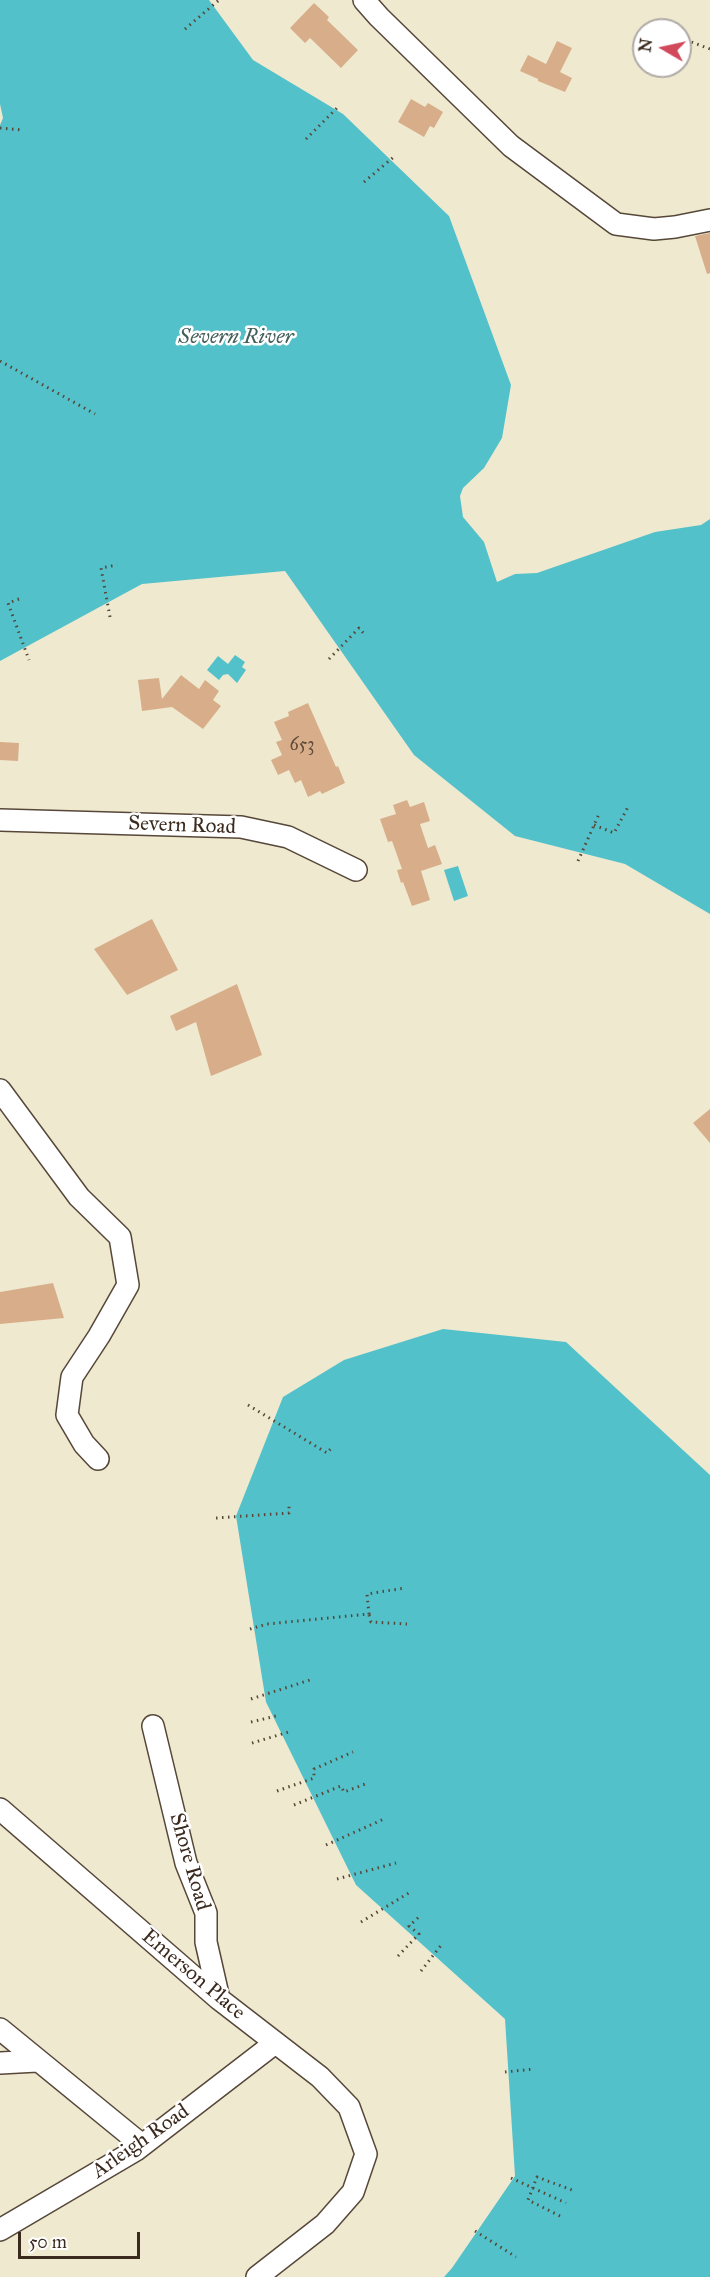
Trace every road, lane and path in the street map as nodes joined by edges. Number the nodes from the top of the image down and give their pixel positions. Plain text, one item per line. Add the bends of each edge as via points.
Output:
1 (219, 0) edge
2 (364, 0) edge
3 (185, 29) dead end
4 (692, 42) edge
5 (710, 49) edge
6 (339, 106) dead end
7 (0, 128) edge
8 (23, 130) dead end
9 (306, 140) dead end
10 (396, 155) dead end
11 (364, 182) dead end
12 (710, 220) edge
13 (0, 361) edge
14 (95, 414) dead end
15 (117, 565) dead end
16 (19, 599) dead end
17 (110, 617) dead end
18 (365, 635) dead end
19 (329, 659) dead end
20 (29, 660) dead end
21 (629, 805) dead end
22 (599, 814) dead end
23 (0, 820) edge
24 (594, 825) junction
25 (578, 861) dead end
26 (356, 870) dead end
27 (0, 1090) edge
28 (248, 1404) dead end
29 (333, 1446) dead end
30 (98, 1459) dead end
31 (288, 1504) dead end
32 (216, 1518) dead end
33 (405, 1588) dead end
34 (369, 1614) junction
35 (406, 1624) dead end
36 (250, 1629) dead end
37 (313, 1679) dead end
38 (251, 1699) dead end
39 (276, 1716) dead end
40 (251, 1722) dead end
41 (153, 1726) dead end
42 (292, 1731) dead end
43 (252, 1743) dead end
44 (353, 1752) dead end
45 (368, 1783) dead end
46 (277, 1791) dead end
47 (294, 1805) dead end
48 (0, 1809) edge
49 (384, 1819) dead end
50 (326, 1845) dead end
51 (396, 1863) dead end
52 (338, 1879) dead end
53 (412, 1891) dead end
54 (420, 1916) dead end
55 (361, 1922) dead end
56 (442, 1944) dead end
57 (398, 1956) dead end
58 (421, 1971) dead end
59 (219, 1999) junction
60 (0, 2029) edge
61 (275, 2043) junction
62 (37, 2061) junction
63 (0, 2064) edge
64 (534, 2069) dead end
65 (505, 2072) dead end
66 (142, 2145) junction
67 (510, 2178) dead end
68 (533, 2189) junction
69 (572, 2190) dead end
70 (566, 2203) dead end
71 (560, 2216) dead end
72 (0, 2230) edge
73 (475, 2231) dead end
74 (516, 2257) dead end
75 (257, 2277) edge

1 - 3 path
2 - 12 street via 511,146 616,224 654,229
4 - 5 path
6 - 9 path
7 - 8 path
10 - 11 path
13 - 14 path
15 - 17 path via 101,568
16 - 20 path via 8,603
18 - 19 path via 359,628
21 - 24 path via 614,833
22 - 24 path
23 - 26 street, Severn Road via 241,827 288,837
24 - 25 path
27 - 30 street via 79,1197 120,1237 128,1285 72,1377 67,1414 84,1444
28 - 29 path via 327,1453
31 - 32 path via 289,1513
33 - 34 path via 367,1594
34 - 35 path via 371,1622
34 - 36 path
37 - 38 path
39 - 40 path
41 - 59 street, Shore Road via 186,1863 206,1913 206,1942
42 - 43 path
44 - 46 path via 314,1769 314,1778
45 - 47 path via 344,1792 341,1786
48 - 59 street, Emerson Place
49 - 50 path
51 - 52 path
53 - 55 path
54 - 57 path via 408,1926 419,1934
56 - 58 path
59 - 61 street, Emerson Place
60 - 62 street
61 - 66 street, Arleigh Road
61 - 75 street, Emerson Place via 320,2077 349,2107 366,2154 353,2192 325,2224
62 - 63 street
62 - 66 street
64 - 65 path
66 - 72 street, Arleigh Road
67 - 68 path
68 - 69 path via 537,2177
68 - 70 path
68 - 71 path via 528,2200
73 - 74 path

